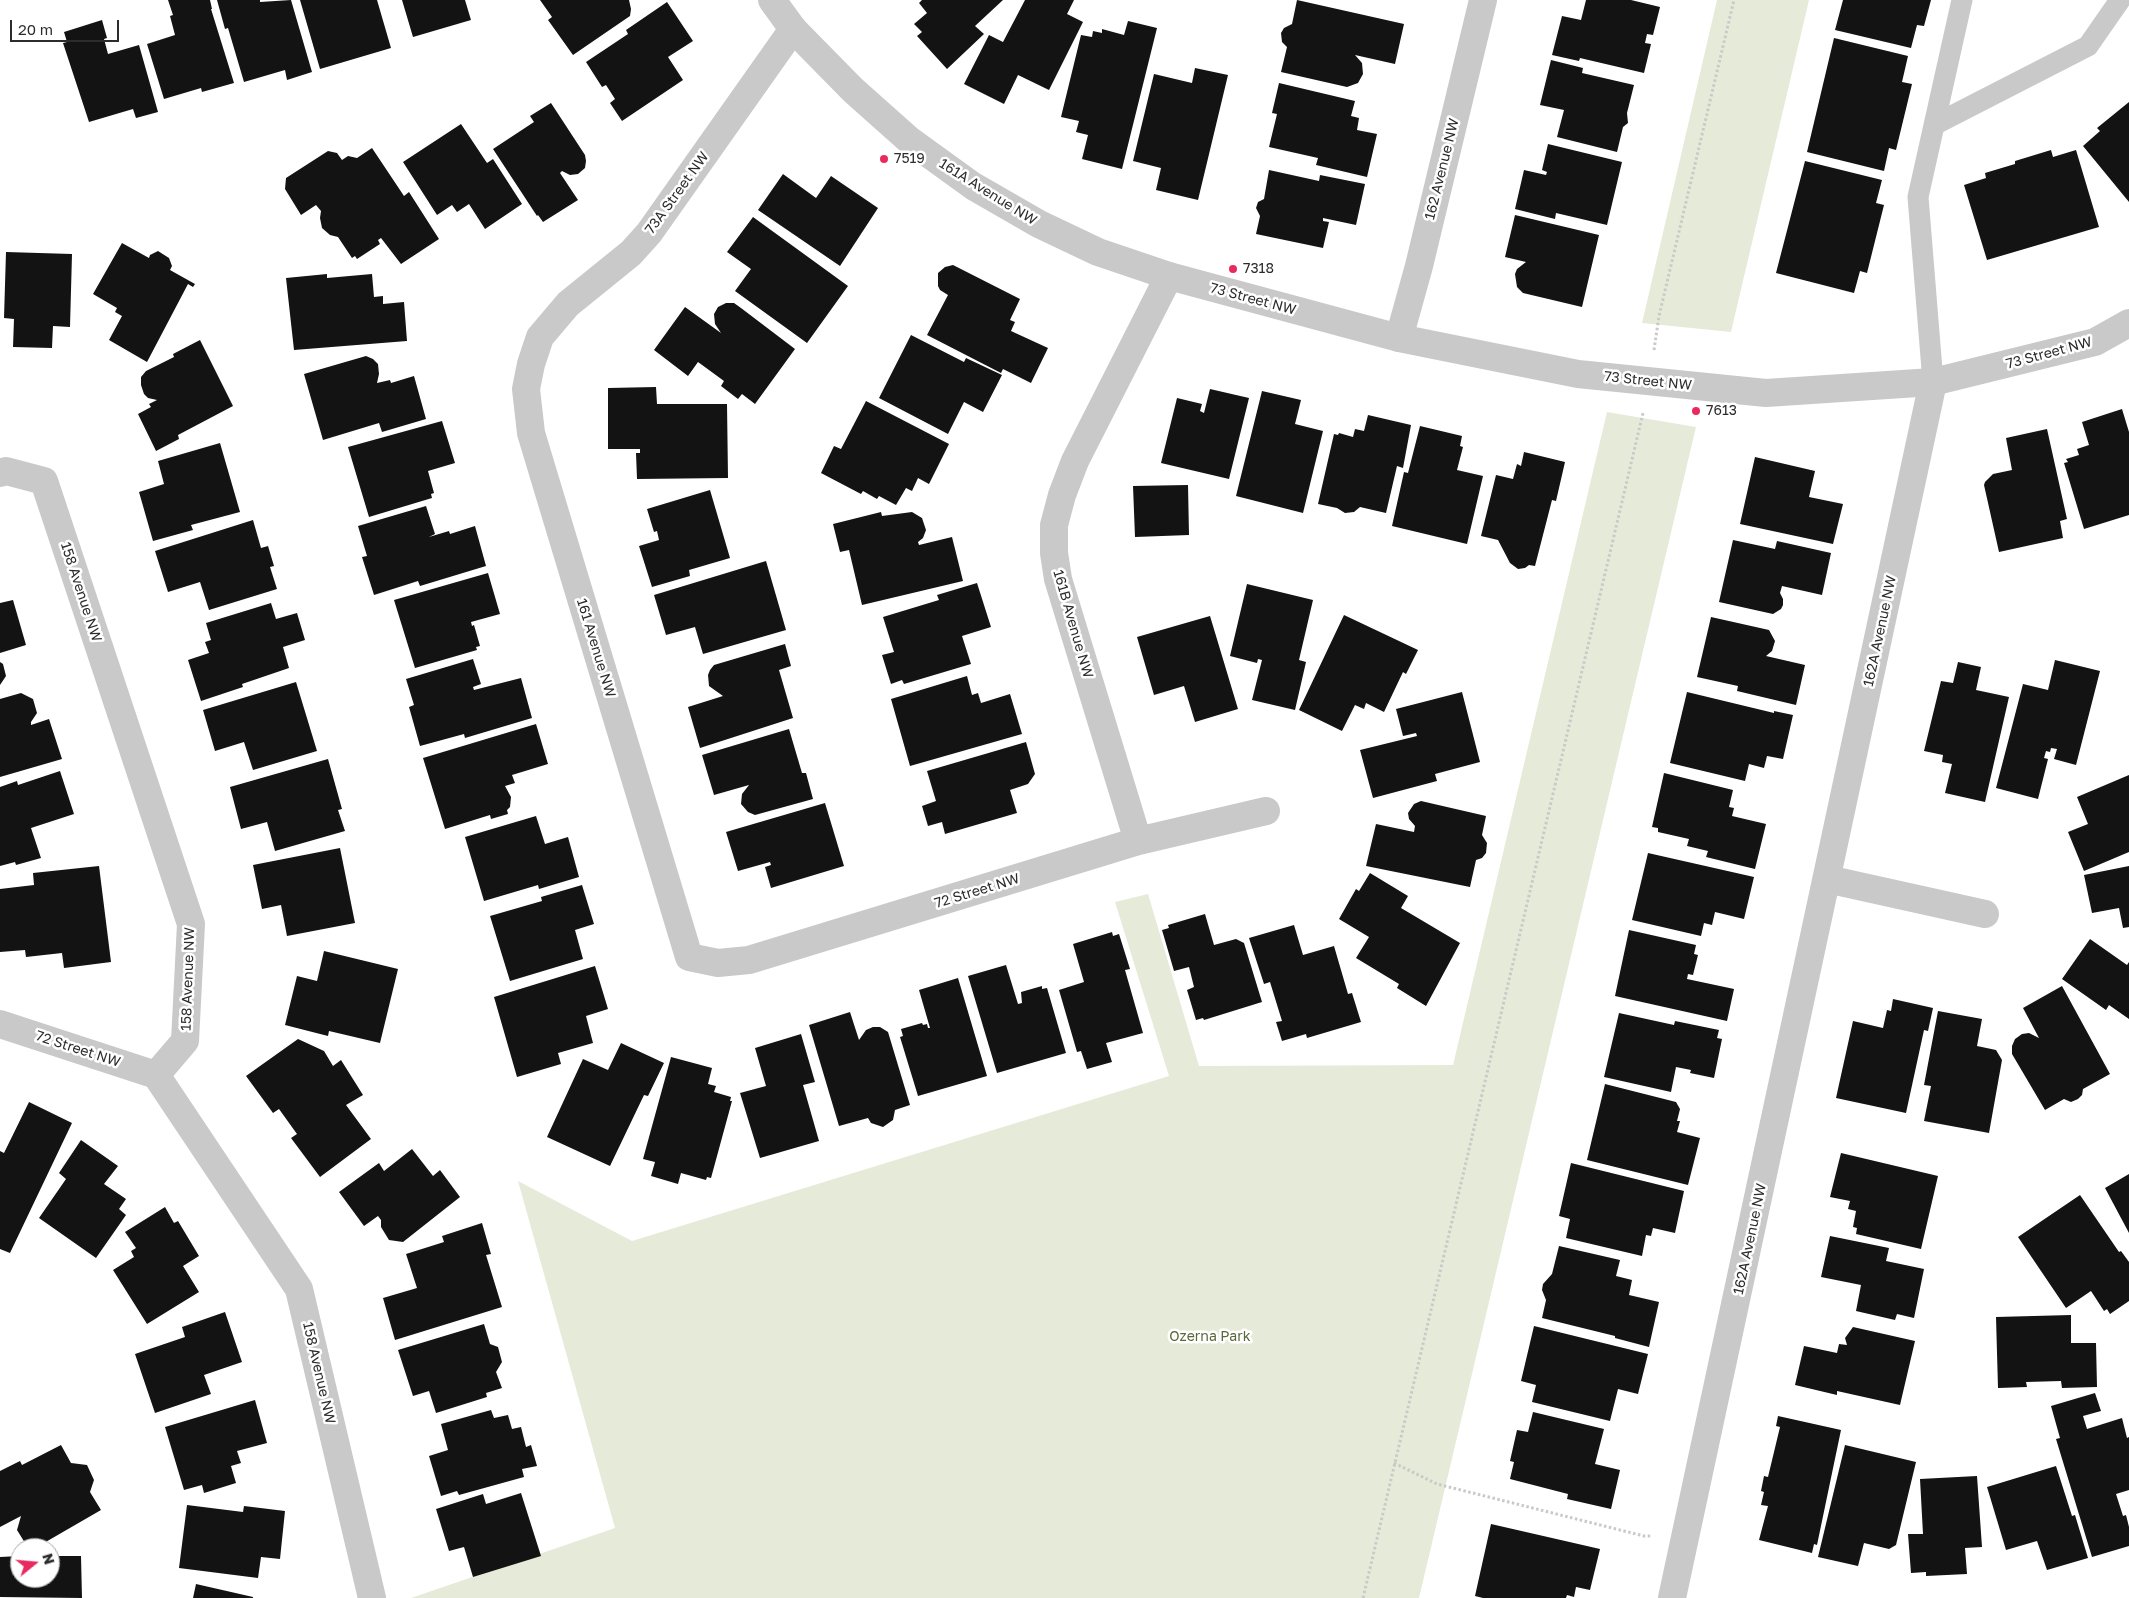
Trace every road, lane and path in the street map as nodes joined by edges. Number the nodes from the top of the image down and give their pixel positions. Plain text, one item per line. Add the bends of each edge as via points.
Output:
1 (772, 0) edge
2 (1483, 0) edge
3 (1734, 0) edge
4 (1962, 0) edge
5 (2120, 0) edge
6 (793, 29) junction
7 (1934, 125) junction
8 (1169, 276) junction
9 (2129, 323) edge
10 (540, 336) joint
11 (1399, 338) junction
12 (1650, 381) junction
13 (1933, 382) junction
14 (3, 472) edge
15 (1266, 811) dead end
16 (1138, 841) junction
17 (1827, 879) junction
18 (1985, 914) dead end
19 (689, 958) joint
20 (0, 1024) edge
21 (156, 1075) junction
22 (1394, 1463) junction
23 (1685, 1536) junction
24 (372, 1598) edge
25 (1363, 1598) edge
26 (1672, 1598) edge

1 - 6 street, 161A Avenue NW
2 - 11 street, 162 Avenue NW
3 - 12 path via 1659,316
4 - 7 lane
5 - 7 lane via 2088,46
6 - 8 street, 161A Avenue NW via 908,140 973,186 1039,224 1098,252
6 - 10 street, 73A Street NW via 649,233 631,253 568,304
7 - 13 lane via 1918,197
8 - 11 street, 73 Street NW
8 - 16 street, 161B Avenue NW via 1075,461 1054,526 1058,579
9 - 13 street, 73 Street NW via 2095,342
10 - 19 street, 161 Avenue NW via 526,389 531,433
11 - 12 street, 73 Street NW via 1578,374
12 - 13 street, 73 Street NW via 1766,393
12 - 22 path
13 - 17 street, 162A Avenue NW
14 - 21 street, 158 Avenue NW via 44,481 191,924 185,1041
15 - 16 street, 72 Street NW
16 - 19 street, 72 Street NW via 749,960 718,964
17 - 18 street
17 - 23 street, 162A Avenue NW
20 - 21 street, 72 Street NW
21 - 24 street, 158 Avenue NW via 299,1289
22 - 23 path via 1437,1484 1644,1536
22 - 25 path
23 - 26 street, 162A Avenue NW

